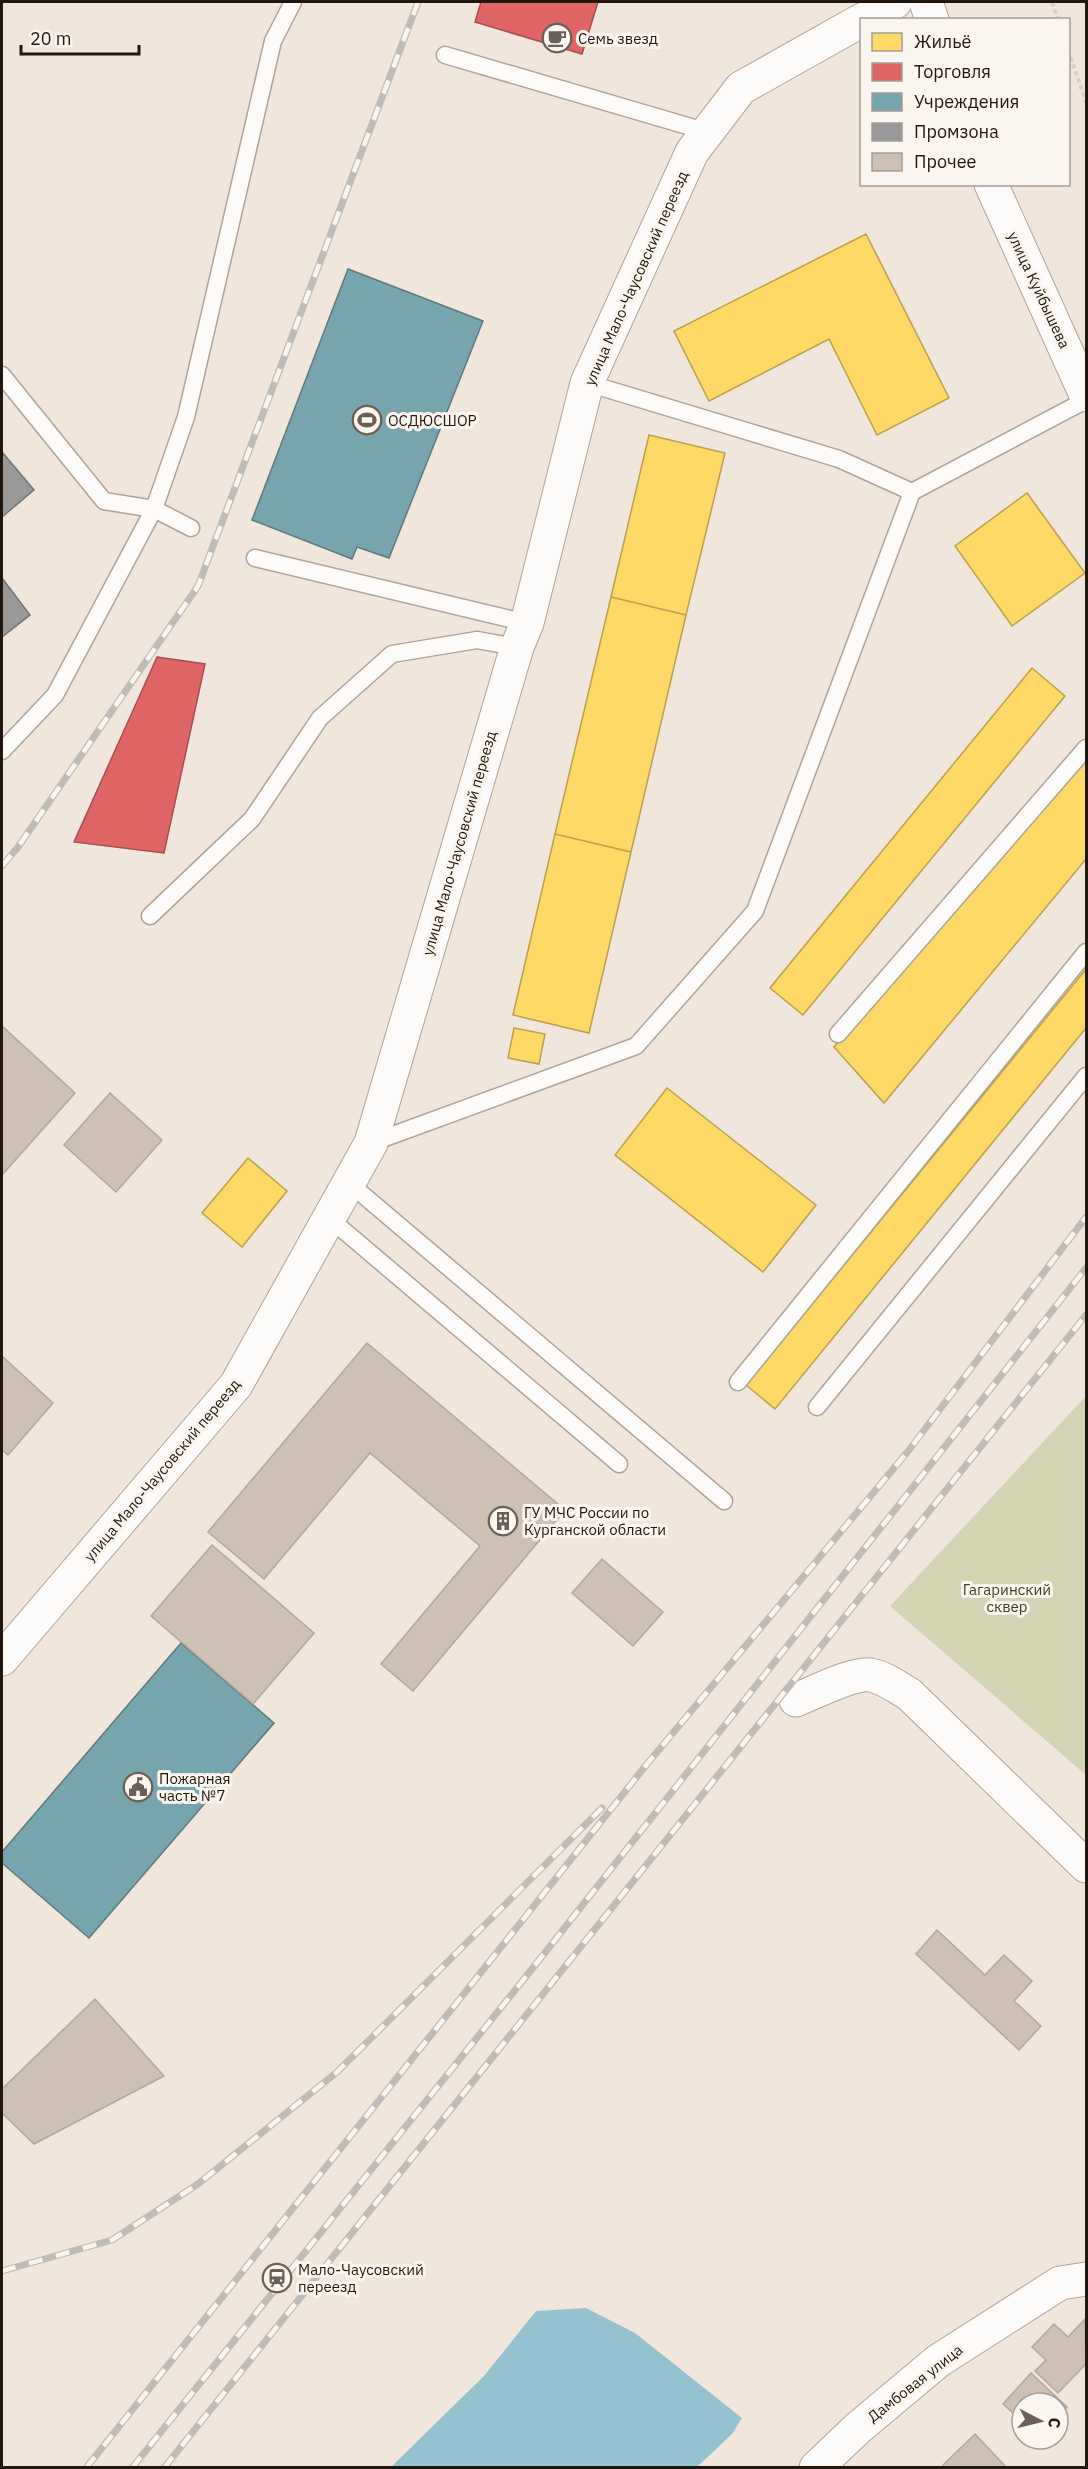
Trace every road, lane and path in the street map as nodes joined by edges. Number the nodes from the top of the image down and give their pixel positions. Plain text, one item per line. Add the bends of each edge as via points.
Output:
1 (293, 2) edge
2 (895, 2) edge
3 (926, 2) edge
4 (1052, 2) edge
5 (866, 18) edge
6 (931, 18) edge
7 (1057, 18) edge
8 (860, 21) edge
9 (445, 55) dead end
10 (1070, 56) edge
11 (1086, 102) edge
12 (708, 132) junction
13 (992, 186) edge
14 (2, 375) edge
15 (587, 383) junction
16 (1086, 395) edge
17 (1086, 400) edge
18 (912, 492) junction
19 (154, 509) junction
20 (191, 528) dead end
21 (255, 558) dead end
22 (522, 635) junction
23 (1086, 748) edge
24 (2, 751) edge
25 (150, 916) dead end
26 (1086, 952) edge
27 (838, 1034) dead end
28 (1086, 1076) edge
29 (370, 1143) junction
30 (349, 1183) junction
31 (329, 1218) junction
32 (738, 1382) dead end
33 (817, 1407) dead end
34 (619, 1464) dead end
35 (724, 1501) dead end
36 (2, 1659) edge
37 (796, 1700) dead end
38 (1086, 1866) edge
39 (1086, 2279) edge
40 (816, 2468) edge

1 - 19 lane via 273,41 186,417
2 - 5 street, улица Мало-Чаусовский переезд
3 - 6 street
4 - 7 path
8 - 12 street, улица Мало-Чаусовский переезд via 741,88
9 - 12 lane
10 - 11 path
12 - 15 street, улица Мало-Чаусовский переезд via 693,152
13 - 16 street, улица Куйбышева
14 - 19 lane via 104,501
15 - 18 lane via 839,459
15 - 22 street, улица Мало-Чаусовский переезд
17 - 18 lane
18 - 29 lane via 755,911 636,1046
19 - 20 lane
19 - 24 lane via 55,695
21 - 22 lane
22 - 25 lane via 392,654 320,718 252,819
22 - 29 street, улица Мало-Чаусовский переезд
23 - 27 lane
26 - 32 lane
28 - 33 lane
29 - 30 street, улица Мало-Чаусовский переезд
30 - 31 street, улица Мало-Чаусовский переезд
30 - 35 lane
31 - 34 lane
31 - 36 street, улица Мало-Чаусовский переезд via 236,1385
37 - 38 street via 832,1684 870,1675 890,1682 909,1694
39 - 40 street, Дамбовая улица via 1060,2283 938,2361

